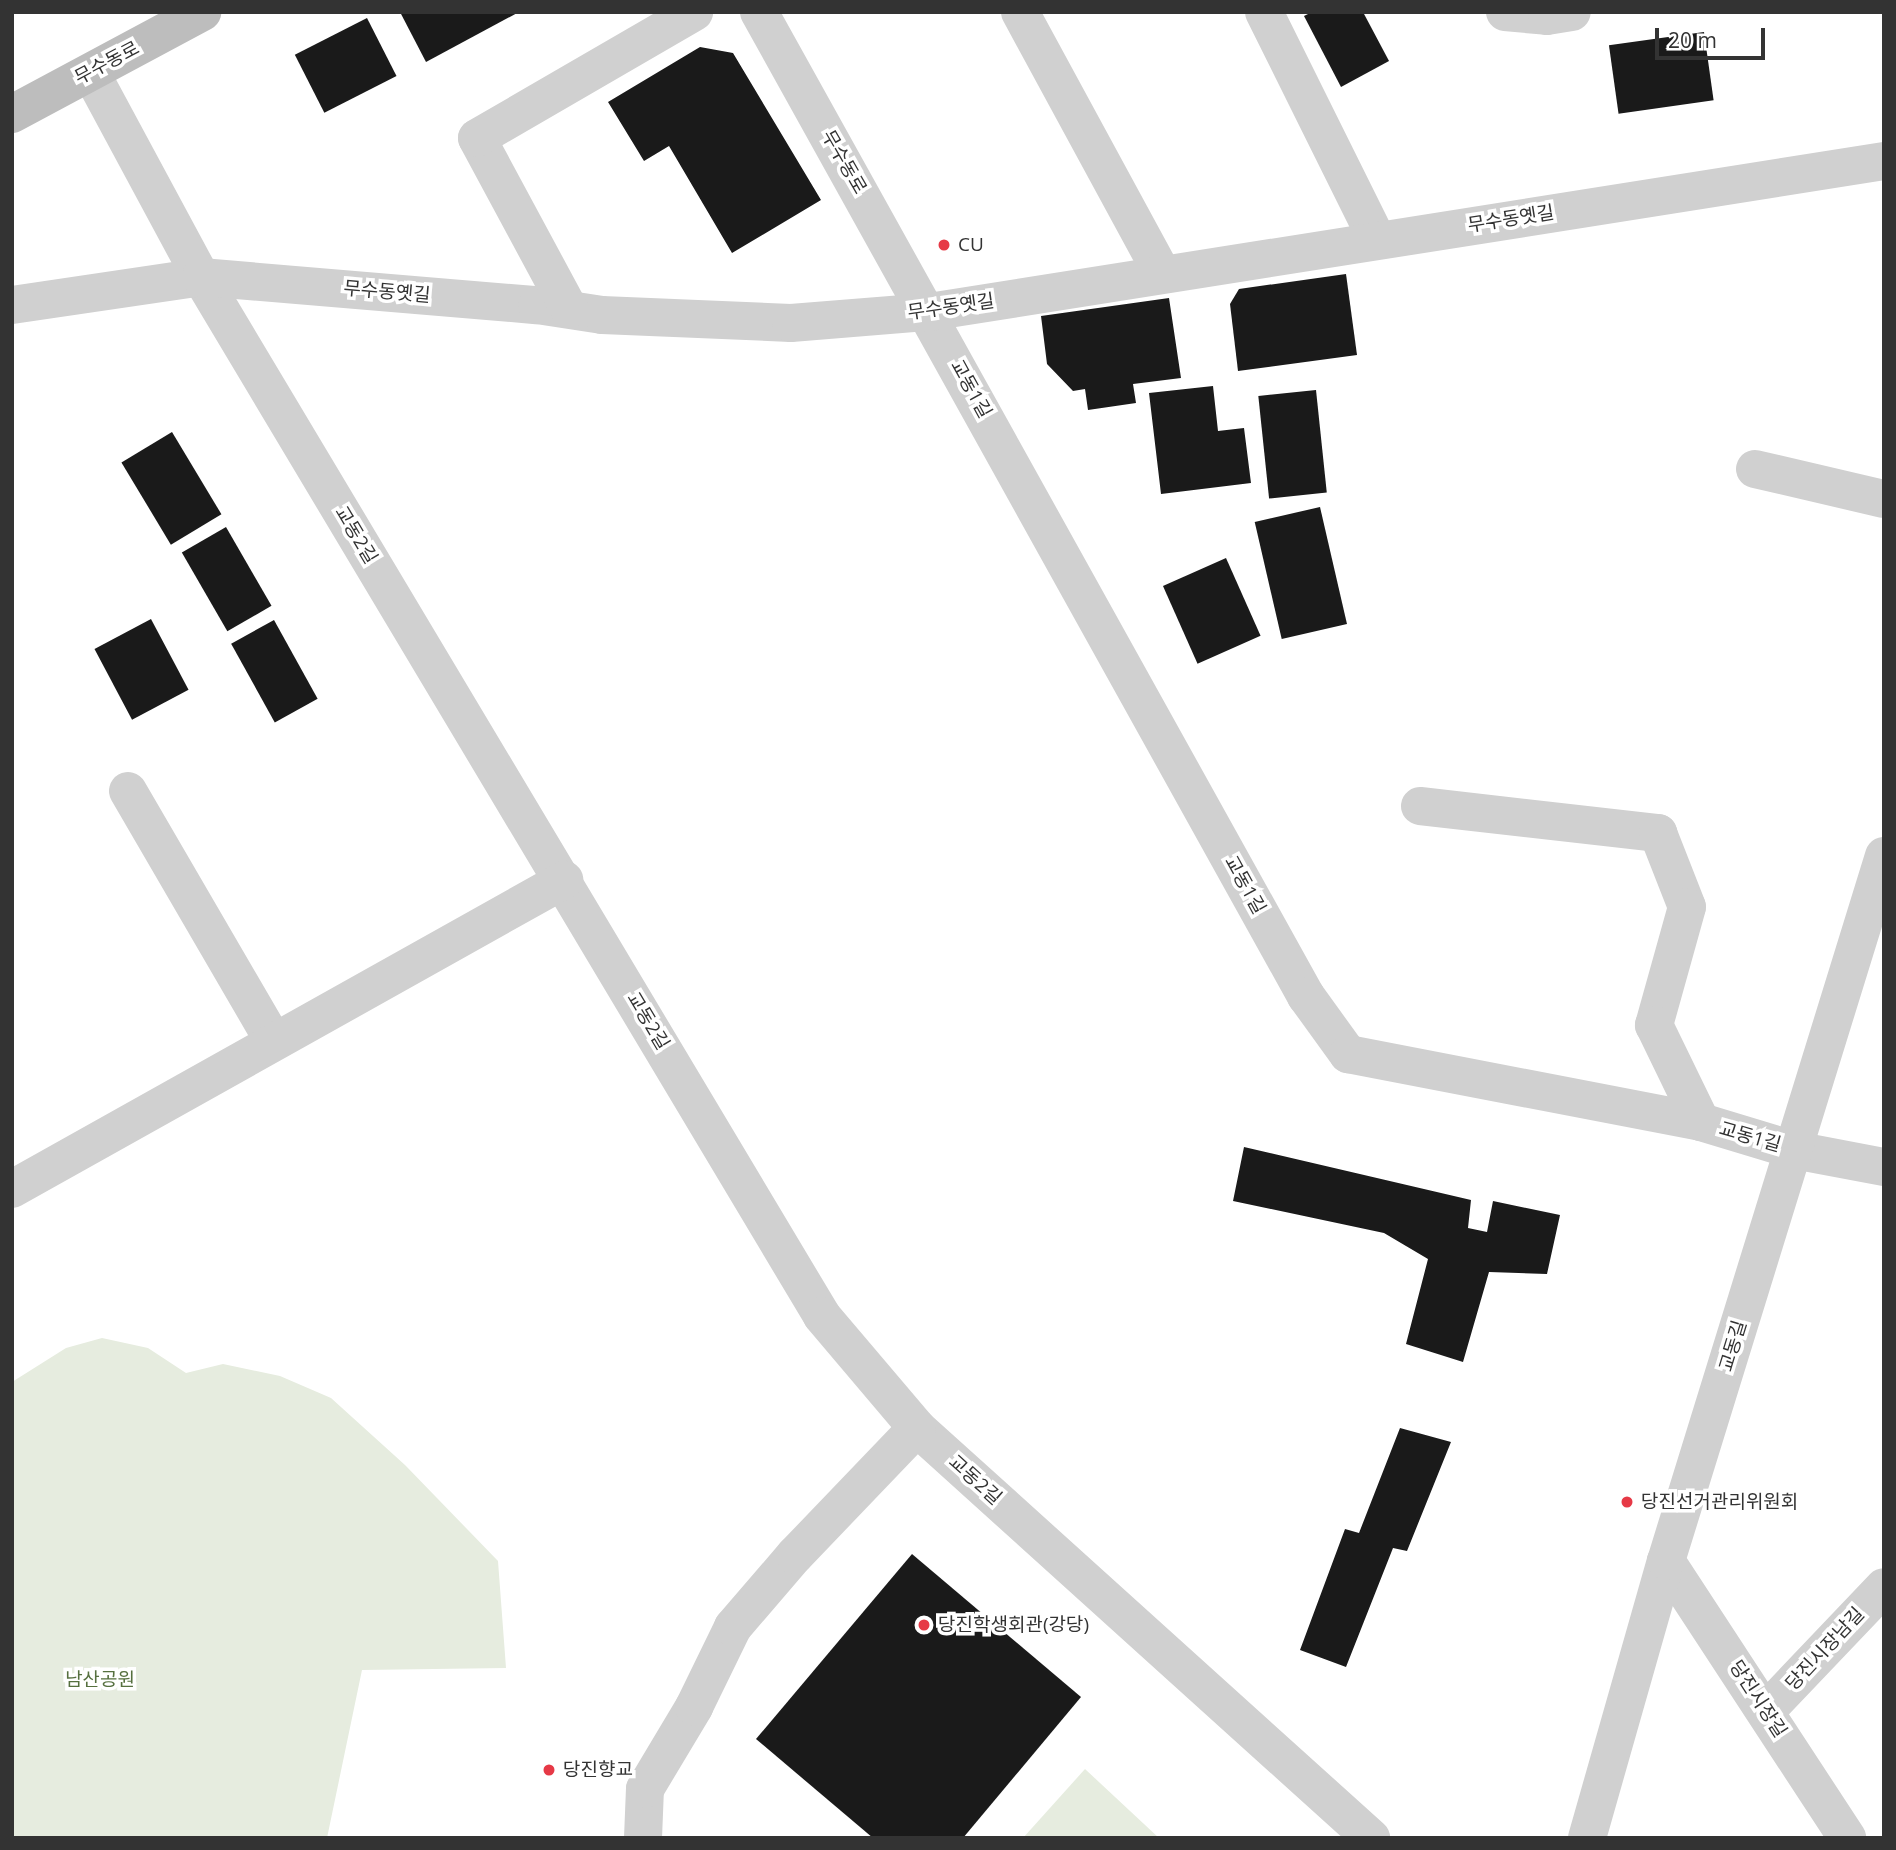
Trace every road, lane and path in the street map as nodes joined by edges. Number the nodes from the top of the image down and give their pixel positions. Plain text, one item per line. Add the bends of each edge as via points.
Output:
1 (202, 12) edge
2 (694, 12) edge
3 (759, 12) edge
4 (1020, 12) edge
5 (1264, 12) edge
6 (1505, 12) edge
7 (1572, 12) edge
8 (91, 73) junction
9 (12, 114) edge
10 (1884, 161) edge
11 (1377, 240) junction
12 (1161, 272) junction
13 (201, 277) junction
14 (12, 305) edge
15 (569, 309) junction
16 (929, 313) junction
17 (1755, 469) dead end
18 (1884, 499) edge
19 (128, 791) dead end
20 (1420, 806) dead end
21 (1884, 856) edge
22 (564, 880) junction
23 (273, 1040) junction
24 (1701, 1122) junction
25 (1794, 1150) junction
26 (1884, 1167) edge
27 (12, 1189) edge
28 (917, 1428) junction
29 (1666, 1561) junction
30 (1884, 1587) edge
31 (1766, 1711) junction
32 (643, 1838) edge
33 (1371, 1838) edge
34 (1587, 1838) edge
35 (1847, 1838) edge

1 - 8 street, 무수동로
2 - 15 street via 477,138
3 - 16 street, 무수동로
4 - 12 street
5 - 11 street
6 - 7 street via 1547,16
8 - 9 street, 무수동로
8 - 13 street, 교동2길
10 - 11 street, 무수동옛길
11 - 12 street, 무수동옛길
12 - 16 street, 무수동옛길
13 - 14 street, 무수동옛길
13 - 15 street, 무수동옛길
13 - 22 street, 교동2길
15 - 16 street, 무수동옛길 via 602,315 792,323
16 - 24 street, 교동1길 via 1306,996 1348,1054
17 - 18 street
19 - 23 street
20 - 24 street via 1658,833 1686,907 1654,1025
21 - 25 street, 교동길
22 - 23 street
22 - 28 street, 교동2길 via 822,1316
23 - 27 street
24 - 25 street, 교동1길
25 - 26 street
25 - 29 street, 교동길
28 - 32 street via 733,1627 694,1707 645,1789
28 - 33 street, 교동2길
29 - 31 street, 당진시장길
29 - 34 street, 교동길
30 - 31 street, 당진시장남길
31 - 35 street, 당진시장길

